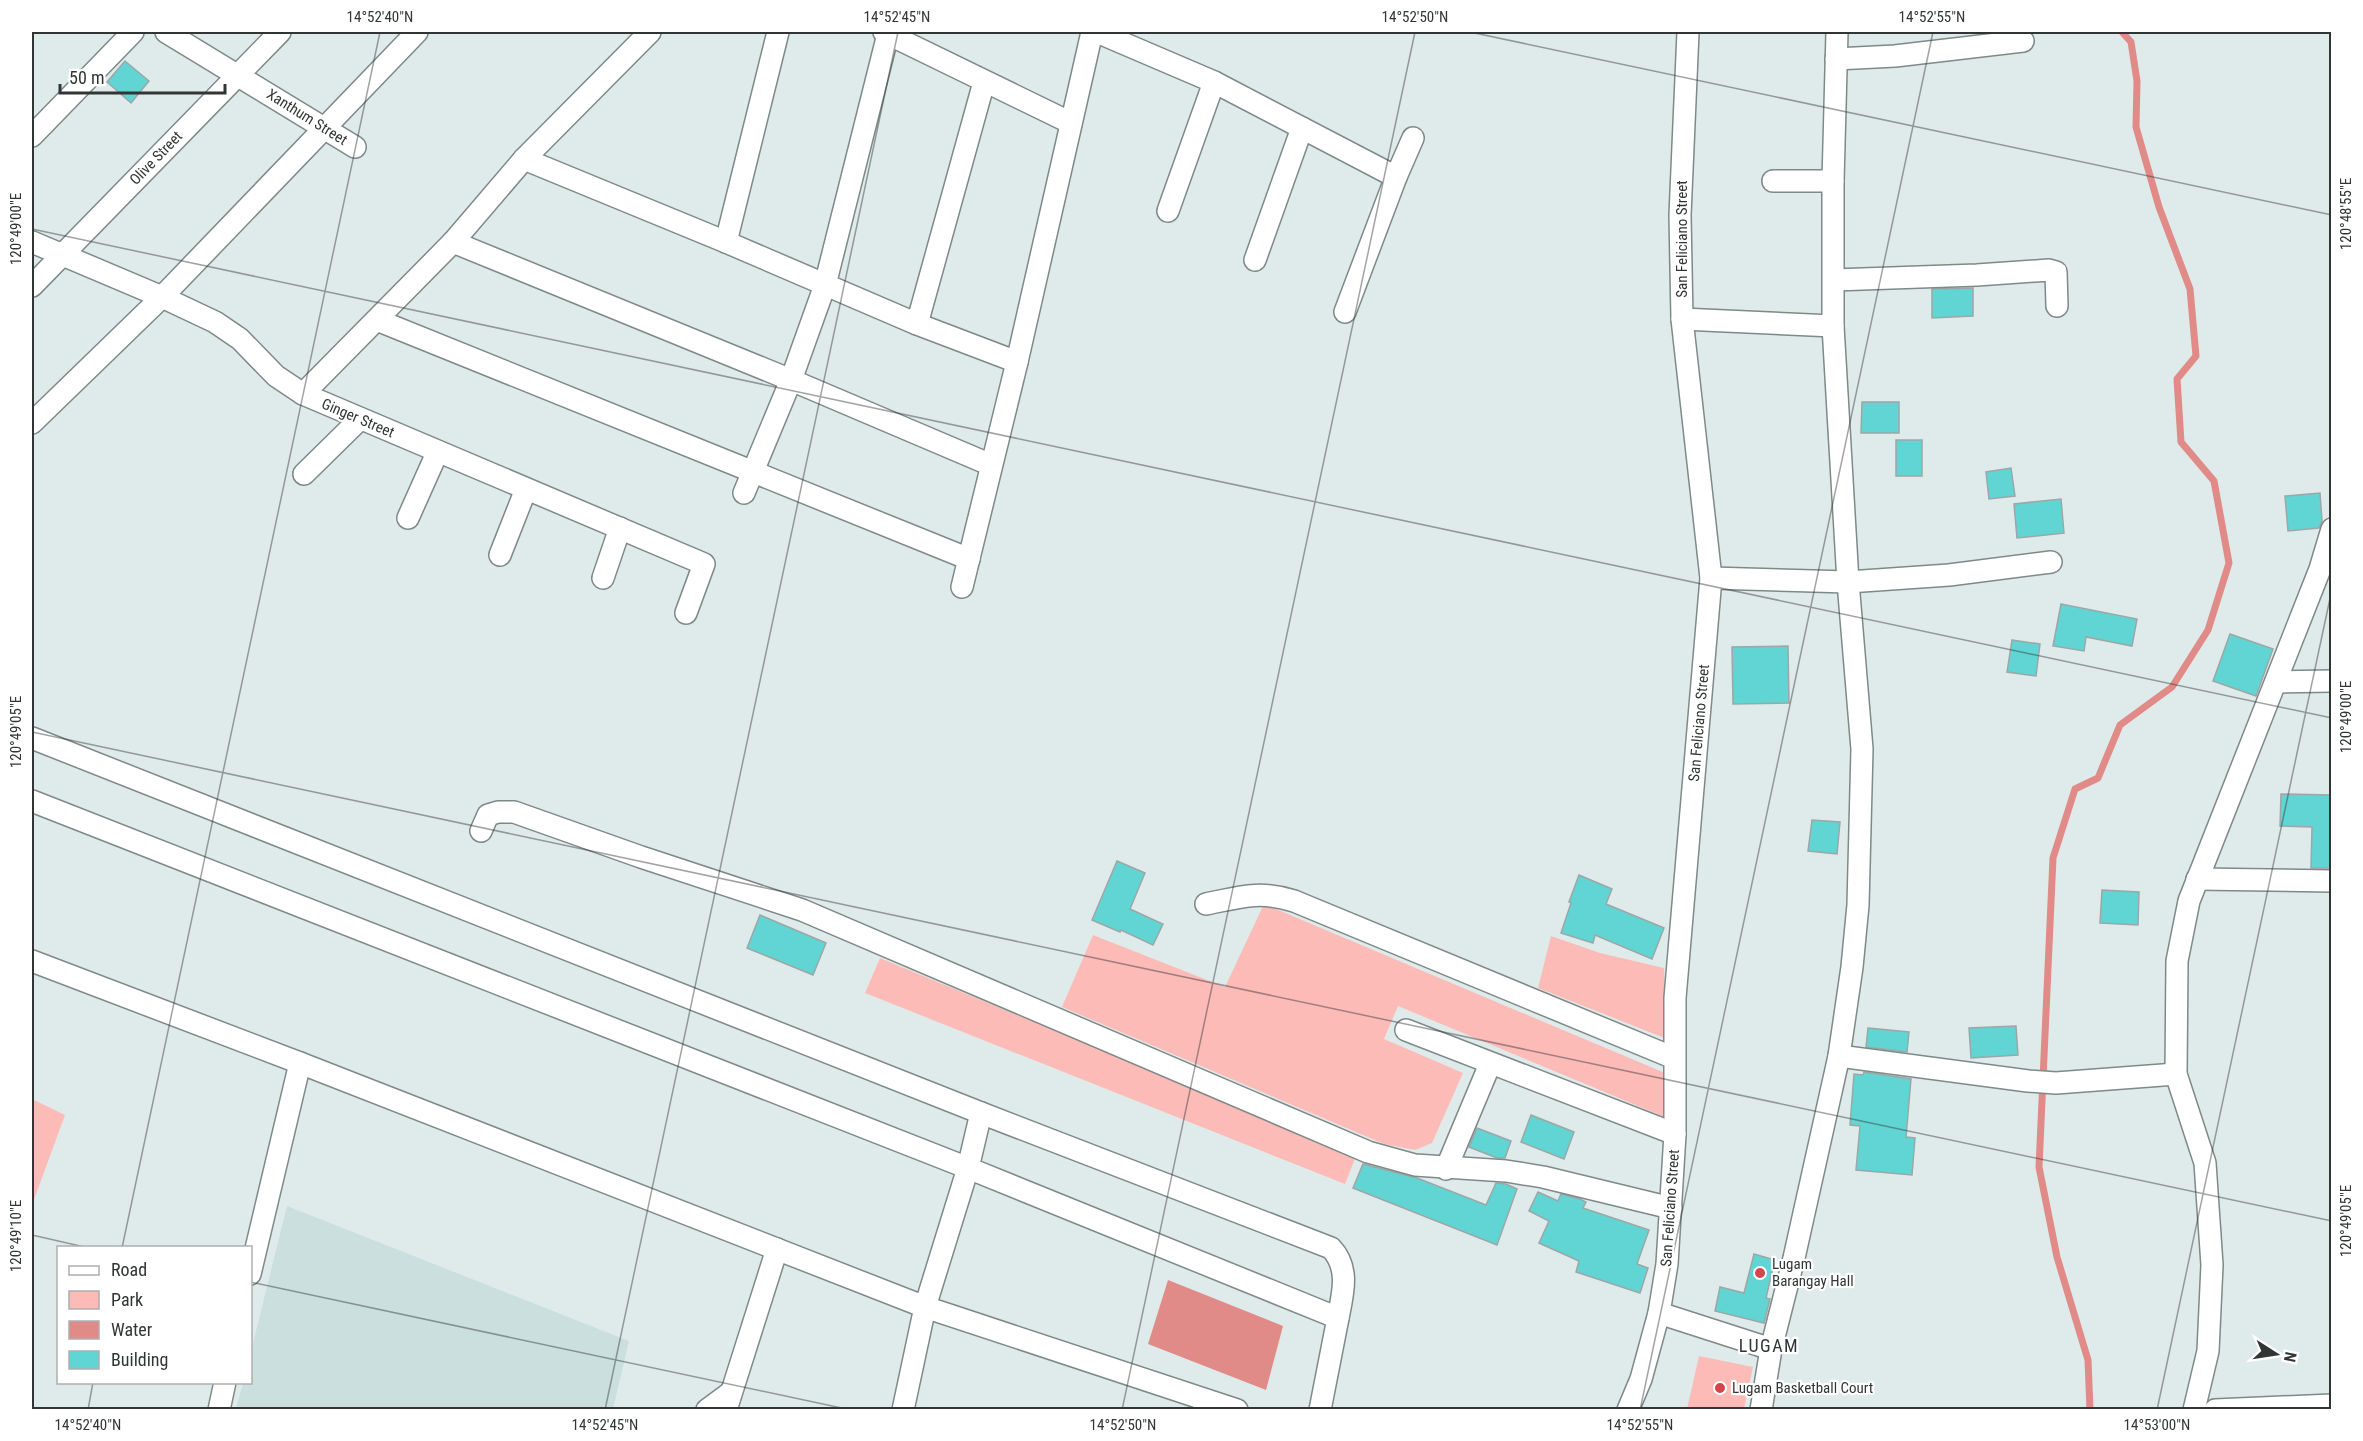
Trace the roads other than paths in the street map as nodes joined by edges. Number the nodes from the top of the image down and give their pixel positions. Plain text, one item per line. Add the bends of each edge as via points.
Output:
1 (133, 32) edge
2 (166, 32) edge
3 (280, 32) edge
4 (417, 32) edge
5 (650, 32) edge
6 (778, 32) edge
7 (1092, 32) edge
8 (1097, 32) edge
9 (1688, 32) edge
10 (1837, 32) edge
11 (886, 33) edge
12 (2023, 41) dead end
13 (1836, 59) junction
14 (237, 74) junction
15 (984, 82) junction
16 (1214, 82) junction
17 (1071, 123) junction
18 (1302, 128) junction
19 (322, 129) junction
20 (32, 136) edge
21 (1413, 138) dead end
22 (355, 147) dead end
23 (524, 159) junction
24 (1396, 177) junction
25 (1773, 181) dead end
26 (1833, 181) junction
27 (1167, 211) dead end
28 (453, 242) junction
29 (726, 242) junction
30 (32, 243) edge
31 (62, 255) junction
32 (1255, 260) dead end
33 (1834, 280) junction
34 (825, 285) junction
35 (32, 286) edge
36 (162, 297) junction
37 (2057, 306) dead end
38 (1345, 312) dead end
39 (1682, 319) junction
40 (376, 320) junction
41 (917, 324) junction
42 (1833, 326) junction
43 (1017, 362) junction
44 (791, 380) junction
45 (303, 394) junction
46 (360, 419) junction
47 (32, 423) edge
48 (437, 453) junction
49 (991, 465) junction
50 (753, 471) junction
51 (304, 474) dead end
52 (526, 489) junction
53 (744, 494) dead end
54 (408, 518) dead end
55 (620, 528) junction
56 (2331, 529) edge
57 (500, 555) dead end
58 (969, 559) junction
59 (2051, 562) dead end
60 (603, 578) dead end
61 (1711, 578) junction
62 (1848, 582) junction
63 (962, 587) dead end
64 (686, 613) dead end
65 (2331, 681) edge
66 (2276, 682) junction
67 (32, 738) edge
68 (32, 801) edge
69 (481, 831) dead end
70 (2197, 879) junction
71 (2331, 881) edge
72 (1206, 904) dead end
73 (32, 961) edge
74 (1406, 1030) dead end
75 (1839, 1056) junction
76 (1674, 1058) junction
77 (300, 1063) junction
78 (1490, 1064) junction
79 (2176, 1074) junction
80 (981, 1113) junction
81 (1675, 1134) junction
82 (968, 1168) junction
83 (1446, 1169) junction
84 (1671, 1208) junction
85 (777, 1249) junction
86 (252, 1266) edge
87 (925, 1307) junction
88 (1659, 1313) junction
89 (1338, 1318) junction
90 (1771, 1349) junction
91 (225, 1384) edge
92 (728, 1401) edge
93 (2331, 1405) edge
94 (219, 1410) edge
95 (707, 1410) edge
96 (903, 1410) edge
97 (1237, 1410) edge
98 (1320, 1410) edge
99 (1628, 1410) edge
100 (1761, 1410) edge
101 (2194, 1410) edge
102 (2215, 1410) edge

1 - 20 street
2 - 14 street, Xanthum Street
3 - 14 street, Olive Street
4 - 19 street
5 - 23 street
6 - 29 street
7 - 17 street
8 - 16 street
9 - 39 street, San Feliciano Street via 1680,215
10 - 13 street
11 - 15 street
11 - 34 street
12 - 13 street
13 - 26 street
14 - 19 street, Xanthum Street
14 - 31 street, Olive Street
15 - 17 street
15 - 41 street
16 - 18 street
16 - 27 street
17 - 43 street
18 - 24 street
18 - 32 street
19 - 22 street, Xanthum Street
19 - 36 street
21 - 24 street
23 - 28 street
23 - 29 street
24 - 38 street
25 - 26 street
26 - 33 street
28 - 40 street
28 - 44 street
29 - 34 street
30 - 31 street, Ginger Street
31 - 35 street, Olive Street
31 - 36 street, Ginger Street
33 - 37 street via 2049,270 2055,272
33 - 42 street
34 - 41 street
34 - 44 street
36 - 45 street, Ginger Street via 215,322 240,339 276,376
36 - 47 street
39 - 42 street
39 - 61 street, San Feliciano Street
40 - 45 street
40 - 50 street
41 - 43 street
42 - 62 street
43 - 49 street
44 - 49 street
44 - 50 street
45 - 46 street, Ginger Street
46 - 48 street, Ginger Street
46 - 51 street
48 - 52 street, Ginger Street
48 - 54 street
49 - 58 street
50 - 53 street
50 - 58 street
52 - 55 street, Ginger Street
52 - 57 street
55 - 60 street
55 - 64 street, Ginger Street via 704,564
56 - 66 street via 2320,569
58 - 63 street
59 - 62 street
61 - 62 street
61 - 76 street, San Feliciano Street
62 - 75 street via 1862,749 1858,905
65 - 66 street
66 - 70 street
67 - 80 street
68 - 82 street
69 - 83 street via 488,815 514,812 802,910 1368,1152
70 - 71 street
70 - 79 street via 2177,961
72 - 76 street via 1255,894 1274,895
73 - 77 street
74 - 78 street
75 - 79 street via 2056,1083
75 - 90 street
76 - 81 street, San Feliciano Street
77 - 85 street
77 - 86 street
78 - 81 street
78 - 83 street
79 - 101 street via 2205,1163 2212,1265 2208,1351
80 - 82 street
80 - 89 street via 1331,1248 1340,1257 1345,1281
81 - 84 street, San Feliciano Street
82 - 87 street
82 - 89 street
83 - 84 street via 1543,1177
84 - 88 street, San Feliciano Street
85 - 87 street
85 - 92 street
87 - 96 street
87 - 97 street
88 - 90 street
88 - 99 street, San Feliciano Street
89 - 98 street
90 - 100 street
91 - 94 street
92 - 95 street
93 - 102 street

